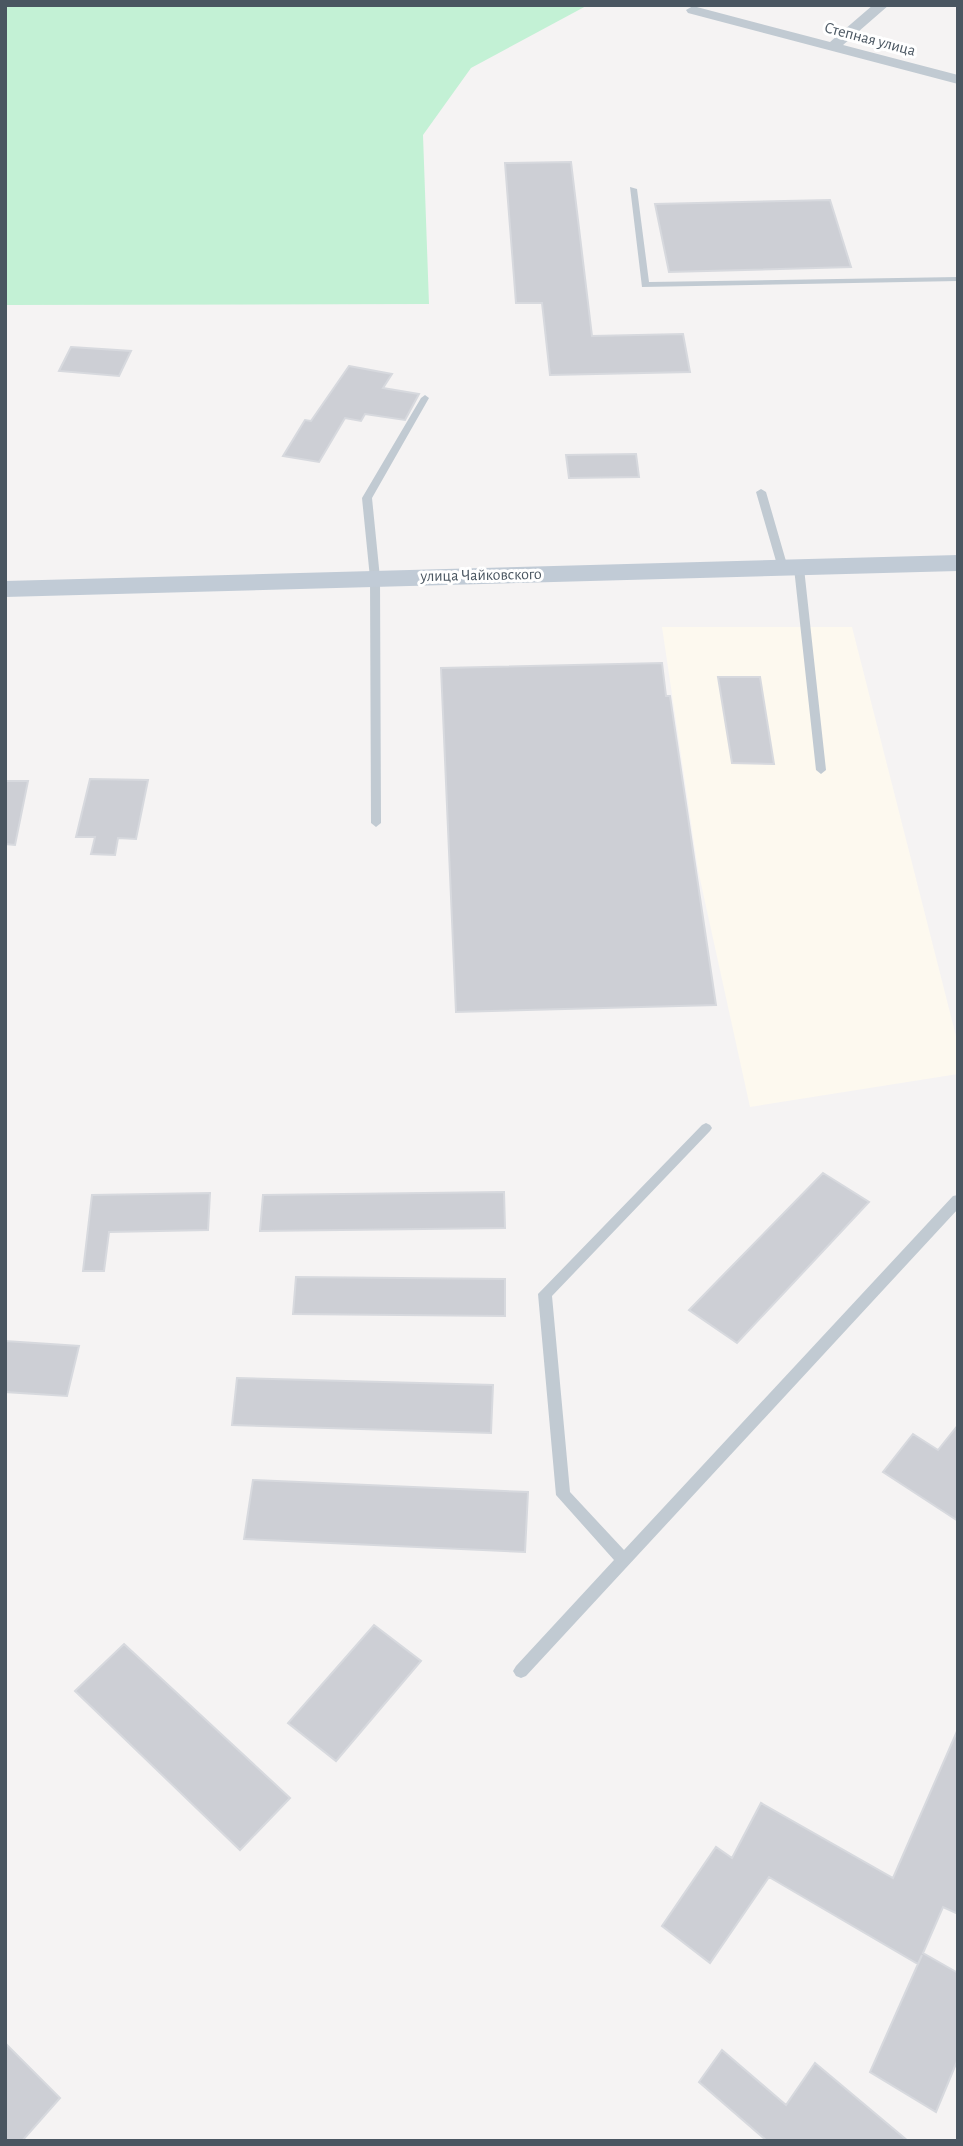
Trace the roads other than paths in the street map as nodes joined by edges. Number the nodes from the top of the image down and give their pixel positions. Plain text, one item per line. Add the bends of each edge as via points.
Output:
1 (882, 5) edge
2 (696, 7) edge
3 (833, 47) junction
4 (958, 80) edge
5 (633, 189) dead end
6 (958, 279) edge
7 (425, 398) dead end
8 (761, 492) dead end
9 (958, 563) edge
10 (791, 568) junction
11 (375, 578) junction
12 (5, 590) edge
13 (821, 770) dead end
14 (376, 823) dead end
15 (706, 1128) dead end
16 (958, 1200) edge
17 (623, 1559) junction
18 (521, 1671) dead end

1 - 3 street
2 - 3 street, Степная улица
3 - 4 street, Степная улица
5 - 6 lane via 645,285
7 - 11 lane via 367,498
8 - 10 lane
9 - 10 main road, улица Чайковского
10 - 11 main road, улица Чайковского
10 - 13 lane
11 - 12 main road, улица Чайковского
11 - 14 lane
15 - 17 lane via 545,1294 563,1495
16 - 17 lane
17 - 18 lane

